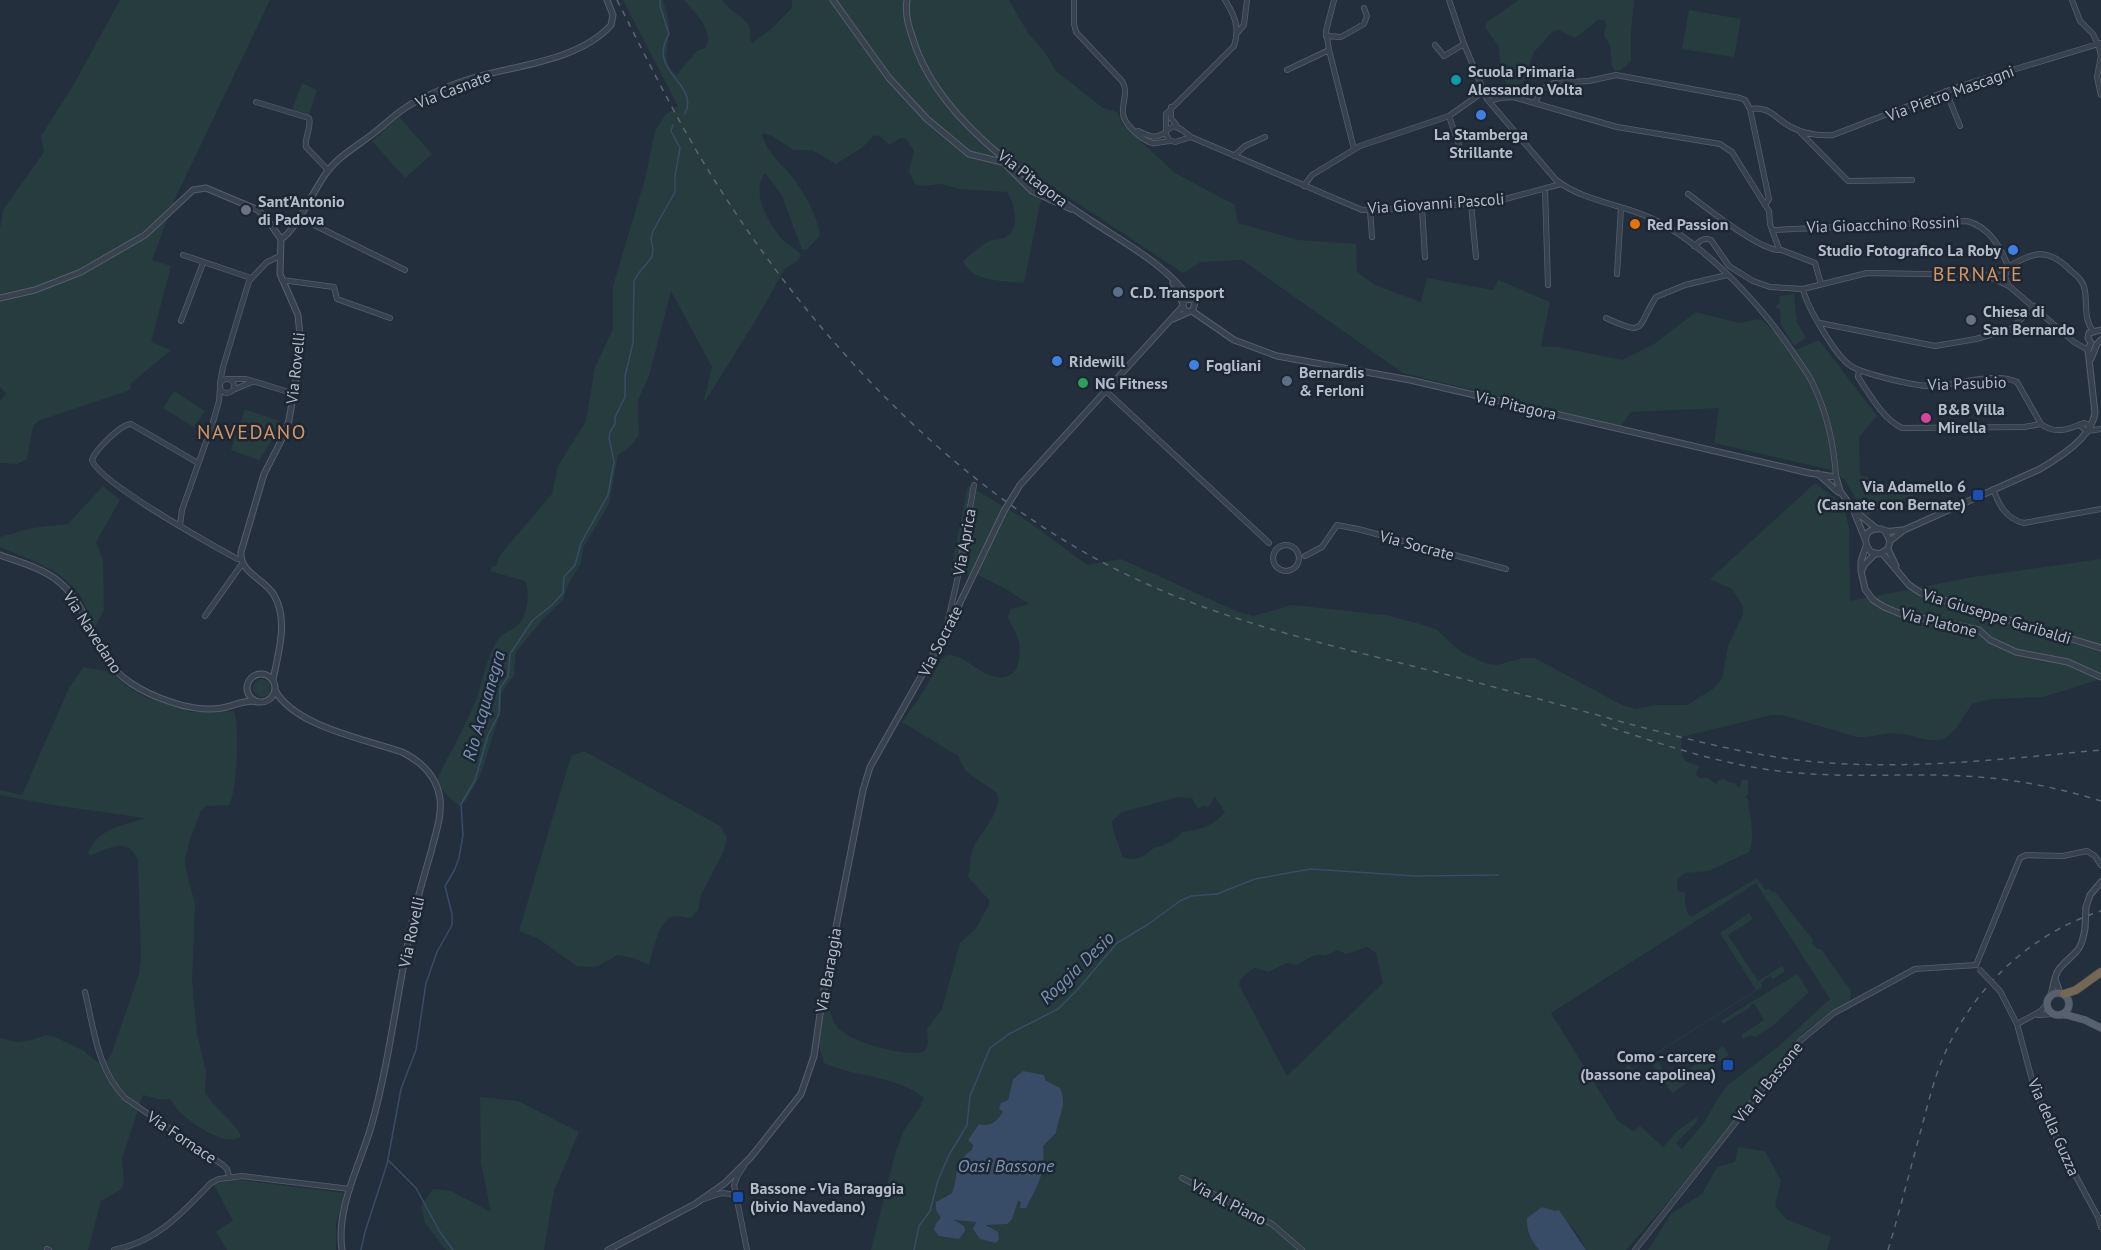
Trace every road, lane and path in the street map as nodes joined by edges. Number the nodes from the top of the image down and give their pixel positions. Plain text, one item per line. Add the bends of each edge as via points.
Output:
1 (607, 0) edge
2 (833, 0) edge
3 (907, 0) edge
4 (1074, 0) edge
5 (1225, 0) edge
6 (1247, 0) edge
7 (1334, 0) edge
8 (1449, 0) edge
9 (2072, 0) edge
10 (1364, 8) dead end
11 (1238, 33) junction
12 (1326, 36) junction
13 (1464, 44) junction
14 (2099, 44) edge
15 (1435, 45) dead end
16 (1329, 50) junction
17 (1287, 70) dead end
18 (1484, 92) junction
19 (1946, 92) junction
20 (2101, 94) edge
21 (256, 102) dead end
22 (1489, 102) junction
23 (1535, 103) junction
24 (1171, 107) junction
25 (1750, 109) junction
26 (1449, 116) junction
27 (1960, 126) dead end
28 (1179, 127) junction
29 (1136, 130) junction
30 (1167, 130) junction
31 (1799, 130) junction
32 (1265, 136) dead end
33 (1817, 136) junction
34 (1191, 137) junction
35 (1181, 139) junction
36 (1170, 141) junction
37 (991, 147) junction
38 (1815, 148) junction
39 (1354, 149) junction
40 (1461, 151) dead end
41 (1234, 156) junction
42 (1002, 162) junction
43 (328, 170) junction
44 (1034, 180) junction
45 (1912, 180) dead end
46 (1561, 184) junction
47 (1042, 185) junction
48 (1304, 186) junction
49 (1027, 187) junction
50 (1545, 189) junction
51 (1037, 194) junction
52 (1688, 194) dead end
53 (1471, 204) junction
54 (1765, 205) junction
55 (1422, 208) junction
56 (1621, 208) junction
57 (1370, 210) junction
58 (1079, 212) junction
59 (298, 218) junction
60 (1772, 230) junction
61 (1372, 237) dead end
62 (281, 239) junction
63 (1694, 246) junction
64 (1780, 250) junction
65 (183, 255) dead end
66 (280, 256) junction
67 (1425, 257) dead end
68 (1476, 257) dead end
69 (203, 262) junction
70 (2008, 266) junction
71 (405, 270) dead end
72 (1617, 274) dead end
73 (1727, 275) junction
74 (1983, 275) junction
75 (1169, 277) junction
76 (251, 278) junction
77 (282, 280) junction
78 (1821, 284) junction
79 (1548, 285) dead end
80 (2009, 286) junction
81 (1803, 289) junction
82 (0, 298) edge
83 (1190, 299) junction
84 (1183, 305) junction
85 (2034, 306) junction
86 (1192, 310) junction
87 (390, 318) dead end
88 (1606, 318) dead end
89 (1172, 320) junction
90 (181, 321) dead end
91 (1819, 323) junction
92 (1835, 326) junction
93 (2098, 332) edge
94 (1825, 334) junction
95 (2095, 342) edge
96 (2086, 348) junction
97 (2091, 361) junction
98 (1859, 370) junction
99 (227, 379) junction
100 (254, 381) junction
101 (220, 386) junction
102 (233, 390) junction
103 (1107, 392) junction
104 (227, 394) junction
105 (295, 394) junction
106 (219, 401) junction
107 (2041, 424) junction
108 (2089, 426) junction
109 (2101, 428) edge
110 (198, 463) junction
111 (1816, 473) junction
112 (1836, 477) junction
113 (974, 485) dead end
114 (1993, 489) junction
115 (1844, 498) junction
116 (1853, 509) junction
117 (2101, 509) edge
118 (180, 525) junction
119 (1878, 529) junction
120 (1904, 530) junction
121 (1885, 531) junction
122 (1865, 539) junction
123 (1890, 541) junction
124 (1269, 543) junction
125 (1281, 546) junction
126 (1866, 546) junction
127 (1888, 549) junction
128 (1296, 550) junction
129 (1274, 554) junction
130 (1878, 554) junction
131 (0, 555) edge
132 (1305, 556) junction
133 (241, 561) junction
134 (1298, 563) junction
135 (1506, 568) dead end
136 (1861, 572) junction
137 (1900, 573) junction
138 (205, 616) dead end
139 (945, 634) junction
140 (2101, 648) edge
141 (276, 660) junction
142 (261, 674) junction
143 (2101, 677) edge
144 (273, 680) junction
145 (247, 686) junction
146 (275, 690) junction
147 (266, 701) junction
148 (258, 702) junction
149 (231, 705) junction
150 (286, 705) junction
151 (870, 767) joint
152 (2101, 865) edge
153 (2101, 882) edge
154 (1978, 967) junction
155 (2101, 972) edge
156 (2055, 977) junction
157 (85, 992) dead end
158 (2062, 993) junction
159 (2048, 1000) junction
160 (2069, 1003) junction
161 (2053, 1014) junction
162 (2062, 1014) junction
163 (2033, 1016) junction
164 (2085, 1020) junction
165 (2017, 1024) junction
166 (2101, 1028) edge
167 (751, 1157) junction
168 (229, 1176) junction
169 (1182, 1178) dead end
170 (726, 1183) junction
171 (350, 1189) junction
172 (735, 1196) junction
173 (696, 1203) junction
174 (2101, 1227) edge
175 (114, 1250) edge
176 (342, 1250) edge
177 (608, 1250) edge
178 (747, 1250) edge
179 (1302, 1250) edge
180 (1635, 1250) edge

1 - 43 street, Via Casnate via 613,20 607,29 575,50 474,78 413,103
2 - 42 street via 889,78 927,119 969,154
3 - 37 street via 914,44 932,81
4 - 29 street via 1076,33 1124,83 1123,117
5 - 11 street via 1236,19
6 - 11 street via 1244,25
7 - 12 street
8 - 13 street
9 - 14 street via 2080,21 2090,28
10 - 12 street via 1364,24 1341,37
11 - 24 street via 1230,52
12 - 16 street
13 - 15 street via 1444,56
13 - 18 street
14 - 19 street, Via Pietro Mascagni
14 - 20 street via 2097,77
16 - 17 street
16 - 39 street
18 - 22 street
18 - 26 street
19 - 27 street
19 - 33 street, Via Pietro Mascagni via 1844,132
21 - 43 street via 309,118 306,147
22 - 23 street via 1513,97
22 - 46 street
23 - 25 street via 1542,89 1554,83 1616,75 1740,98
23 - 54 street via 1617,127 1725,146
24 - 28 street via 1171,118
24 - 30 street via 1166,116
25 - 31 street via 1763,107
25 - 54 street via 1769,196
26 - 39 street
26 - 40 street
28 - 30 street
28 - 34 street, Via Giovanni Pascoli
28 - 35 street
29 - 30 street via 1159,137
29 - 36 street via 1152,142
30 - 36 street
31 - 33 street, Via Pietro Mascagni
31 - 38 street
32 - 41 street
33 - 38 street
34 - 35 street
34 - 41 street, Via Giovanni Pascoli
35 - 36 street
37 - 42 street, Via Pitagora
37 - 44 street, Via Pitagora
38 - 45 street via 1848,181
39 - 48 street via 1312,175
41 - 48 street, Via Giovanni Pascoli
42 - 49 street, Via Pitagora
43 - 59 street, Via Casnate
44 - 47 street, Via Pitagora
44 - 49 street
46 - 50 street, Via Giovanni Pascoli
46 - 56 street
47 - 51 street via 1041,193
47 - 58 street, Via Pitagora
48 - 57 street, Via Giovanni Pascoli
49 - 51 street, Via Pitagora
50 - 53 street, Via Giovanni Pascoli
50 - 79 street
51 - 58 street, Via Pitagora
52 - 64 street via 1758,243
53 - 55 street, Via Giovanni Pascoli
53 - 68 street
54 - 60 street
55 - 57 street, Via Giovanni Pascoli
55 - 67 street
56 - 63 street via 1654,219
56 - 72 street
57 - 61 street
58 - 75 street, Via Pitagora via 1155,263
59 - 62 street, Via Casnate
59 - 71 street
60 - 64 street
60 - 70 street, Via Gioacchino Rossini via 1971,222 1997,242
62 - 66 street, Via Rovelli
62 - 82 street via 258,210 206,188 193,190 145,235 81,272 35,290
63 - 73 street
63 - 81 street via 1706,238 1729,266 1754,281 1770,287
64 - 78 street via 1815,263
65 - 69 street
66 - 76 street via 267,262
66 - 77 street, Via Rovelli
69 - 76 street
69 - 90 street
70 - 74 street
70 - 80 street via 2005,277
70 - 93 street via 2038,254 2065,265 2084,286 2088,323
73 - 88 street via 1656,297 1644,322 1635,328
73 - 112 street via 1785,341 1813,382 1831,435
74 - 78 street via 1867,273
74 - 80 street
75 - 83 street, Via Pitagora
75 - 84 street, Via Pitagora
76 - 101 street
77 - 87 street via 334,287 336,299
77 - 105 street, Via Rovelli via 300,325
78 - 81 street
80 - 85 street
81 - 91 street, Via Pasubio
83 - 84 street
83 - 86 street, Via Pitagora via 1195,302
84 - 86 street, Via Pitagora
84 - 89 street
85 - 92 street via 2011,329 1935,346
85 - 96 street
86 - 89 street
86 - 111 street, Via Pitagora via 1234,340 1277,356 1410,380
89 - 103 street
91 - 92 street
91 - 94 street, Via Pasubio
92 - 94 street
93 - 95 street via 2088,335
94 - 98 street, Via Pasubio via 1846,363
95 - 96 street
95 - 97 street
96 - 97 street
97 - 108 street via 2095,413
98 - 107 street, Via Pasubio via 1928,386 2011,380 2017,382
98 - 107 street via 1858,377 1885,414 1902,428
99 - 100 street
99 - 101 street
99 - 102 street
100 - 102 street
100 - 105 street
101 - 104 street
101 - 106 street
102 - 104 street
103 - 124 street
103 - 139 street, Via Socrate, bridge via 1020,485
104 - 106 street
105 - 133 street, Via Rovelli via 284,435 264,474
106 - 110 street
107 - 108 street via 2057,431
108 - 109 street
108 - 109 street
108 - 114 street via 2050,463
110 - 118 street
110 - 118 street via 127,424 95,452 92,460 95,468 137,500
111 - 112 street, Via Pitagora
111 - 115 street
112 - 115 street
113 - 139 street, Via Aprica
114 - 117 street via 2006,514 2024,523
114 - 120 street
115 - 116 street
116 - 119 street
116 - 122 street
118 - 133 street
119 - 121 street
119 - 122 street via 1869,532
120 - 121 street
120 - 123 street
121 - 123 street
122 - 126 street
123 - 127 street
124 - 125 street
124 - 129 street
125 - 128 street
125 - 129 street
126 - 130 street
126 - 136 street
127 - 130 street
127 - 137 street, Via Giuseppe Garibaldi
128 - 132 street
128 - 134 street
129 - 134 street via 1280,569 1290,570
130 - 136 street via 1864,564
130 - 137 street, Via Giuseppe Garibaldi
131 - 149 street, Via Navedano via 45,573 66,589 108,661 128,683 189,707 214,709
132 - 134 street
132 - 135 street, Via Socrate via 1323,547 1337,525
133 - 138 street, Via Rovelli
133 - 141 street via 268,587 278,604 281,624
136 - 143 street, Via Platone via 1865,589 1884,607 1900,614 1979,630 2016,652 2068,662
137 - 140 street, Via Giuseppe Garibaldi via 1921,594
139 - 151 street, Via Socrate
141 - 142 street
141 - 144 street
142 - 144 street
142 - 145 street
144 - 146 street
145 - 148 street via 250,696
145 - 149 street via 243,696
146 - 147 street
146 - 150 street, Via Rovelli
147 - 148 street
147 - 150 street, Via Rovelli
148 - 149 street, Via Navedano
150 - 171 street, Via Rovelli via 313,723 413,757 435,780 440,800 439,819 412,920 381,1089
151 - 167 street, Via Baraggia via 812,1064 801,1094
152 - 154 street via 2087,851 2020,858
153 - 156 street, bridge via 2090,895 2080,950
154 - 165 street, Via della Guzza, bridge via 2000,991
154 - 180 street, Via al Bassone via 1915,969 1834,1013 1800,1041
155 - 158 highway via 2076,990
156 - 158 street
156 - 159 street
157 - 168 street, Via Fornace via 103,1067 114,1086 125,1098 223,1165
158 - 159 main road via 2054,993
158 - 160 main road
159 - 161 main road
159 - 163 street
160 - 162 main road
160 - 164 main road
161 - 162 main road
161 - 163 street
162 - 164 main road
163 - 165 street
164 - 166 main road
165 - 174 street, Via della Guzza via 2035,1091
167 - 170 street, Via Baraggia
167 - 172 street, Via Baraggia via 737,1177
168 - 171 street, Via Fornace
168 - 175 street via 212,1183 158,1233
169 - 179 street, Via Al Piano via 1272,1224
170 - 172 street
170 - 173 street, Via Baraggia
171 - 176 street, Via Rovelli via 341,1224
172 - 173 street via 720,1193
172 - 178 street, Via Baraggia
173 - 177 street, Via Baraggia

